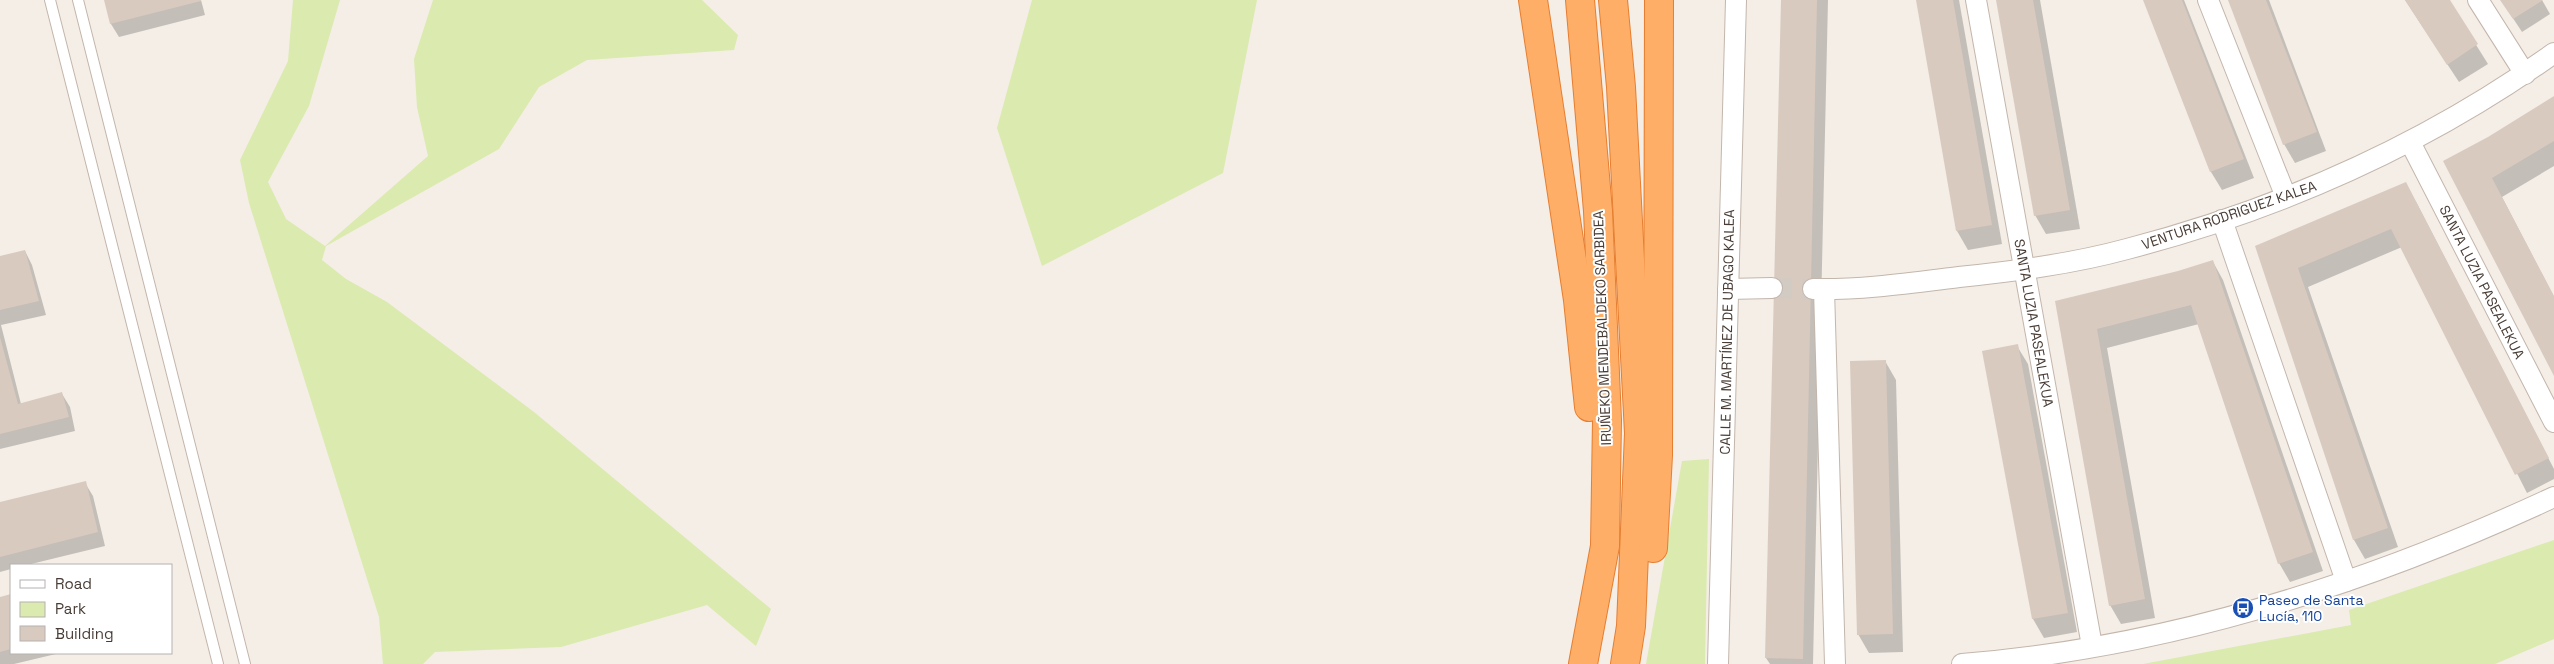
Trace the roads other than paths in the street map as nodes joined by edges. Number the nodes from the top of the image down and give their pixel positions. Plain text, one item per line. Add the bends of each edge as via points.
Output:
1 (50, 0) edge
2 (78, 0) edge
3 (1533, 0) edge
4 (1580, 0) edge
5 (1613, 0) edge
6 (1659, 0) edge
7 (1736, 0) edge
8 (1976, 0) edge
9 (2208, 0) edge
10 (2478, 0) edge
11 (2554, 53) edge
12 (2525, 74) junction
13 (2410, 142) junction
14 (2286, 197) junction
15 (2222, 220) junction
16 (2024, 270) junction
17 (1772, 288) tunnel mouth
18 (1728, 289) junction
19 (2554, 422) edge
20 (2554, 497) edge
21 (2346, 581) junction
22 (1631, 626) junction
23 (2092, 646) junction
24 (1584, 660) edge
25 (218, 664) edge
26 (245, 664) edge
27 (1625, 664) edge
28 (1718, 664) edge
29 (1835, 664) edge
30 (1962, 664) edge

1 - 25 lane
2 - 26 lane
3 - 24 highway via 1578,300 1592,435 1592,547
4 - 24 highway, IRUÑEKO MENDEBALDEKO SARBIDEA via 1598,211 1607,420 1605,546
5 - 22 highway via 1639,433
6 - 22 highway via 1658,455 1652,564
7 - 18 street, CALLE M. MARTÍNEZ DE UBAGO KALEA
8 - 16 street, SANTA LUZIA PASEALEKUA
9 - 14 street
10 - 12 street
11 - 12 street, VENTURA RODRIGUEZ KALEA
12 - 13 street, VENTURA RODRIGUEZ KALEA via 2437,129
13 - 14 street, VENTURA RODRIGUEZ KALEA via 2336,178
13 - 19 street, SANTA LUZIA PASEALEKUA
14 - 15 street, VENTURA RODRIGUEZ KALEA
15 - 16 street, VENTURA RODRIGUEZ KALEA via 2126,249
15 - 21 street
16 - 23 street, SANTA LUZIA PASEALEKUA
16 - 29 street, VENTURA RODRIGUEZ KALEA via 1878,287 1818,289
17 - 18 street
18 - 28 street, CALLE M. MARTÍNEZ DE UBAGO KALEA
20 - 21 street via 2482,531
21 - 23 street via 2196,625
22 - 27 highway
23 - 30 street

